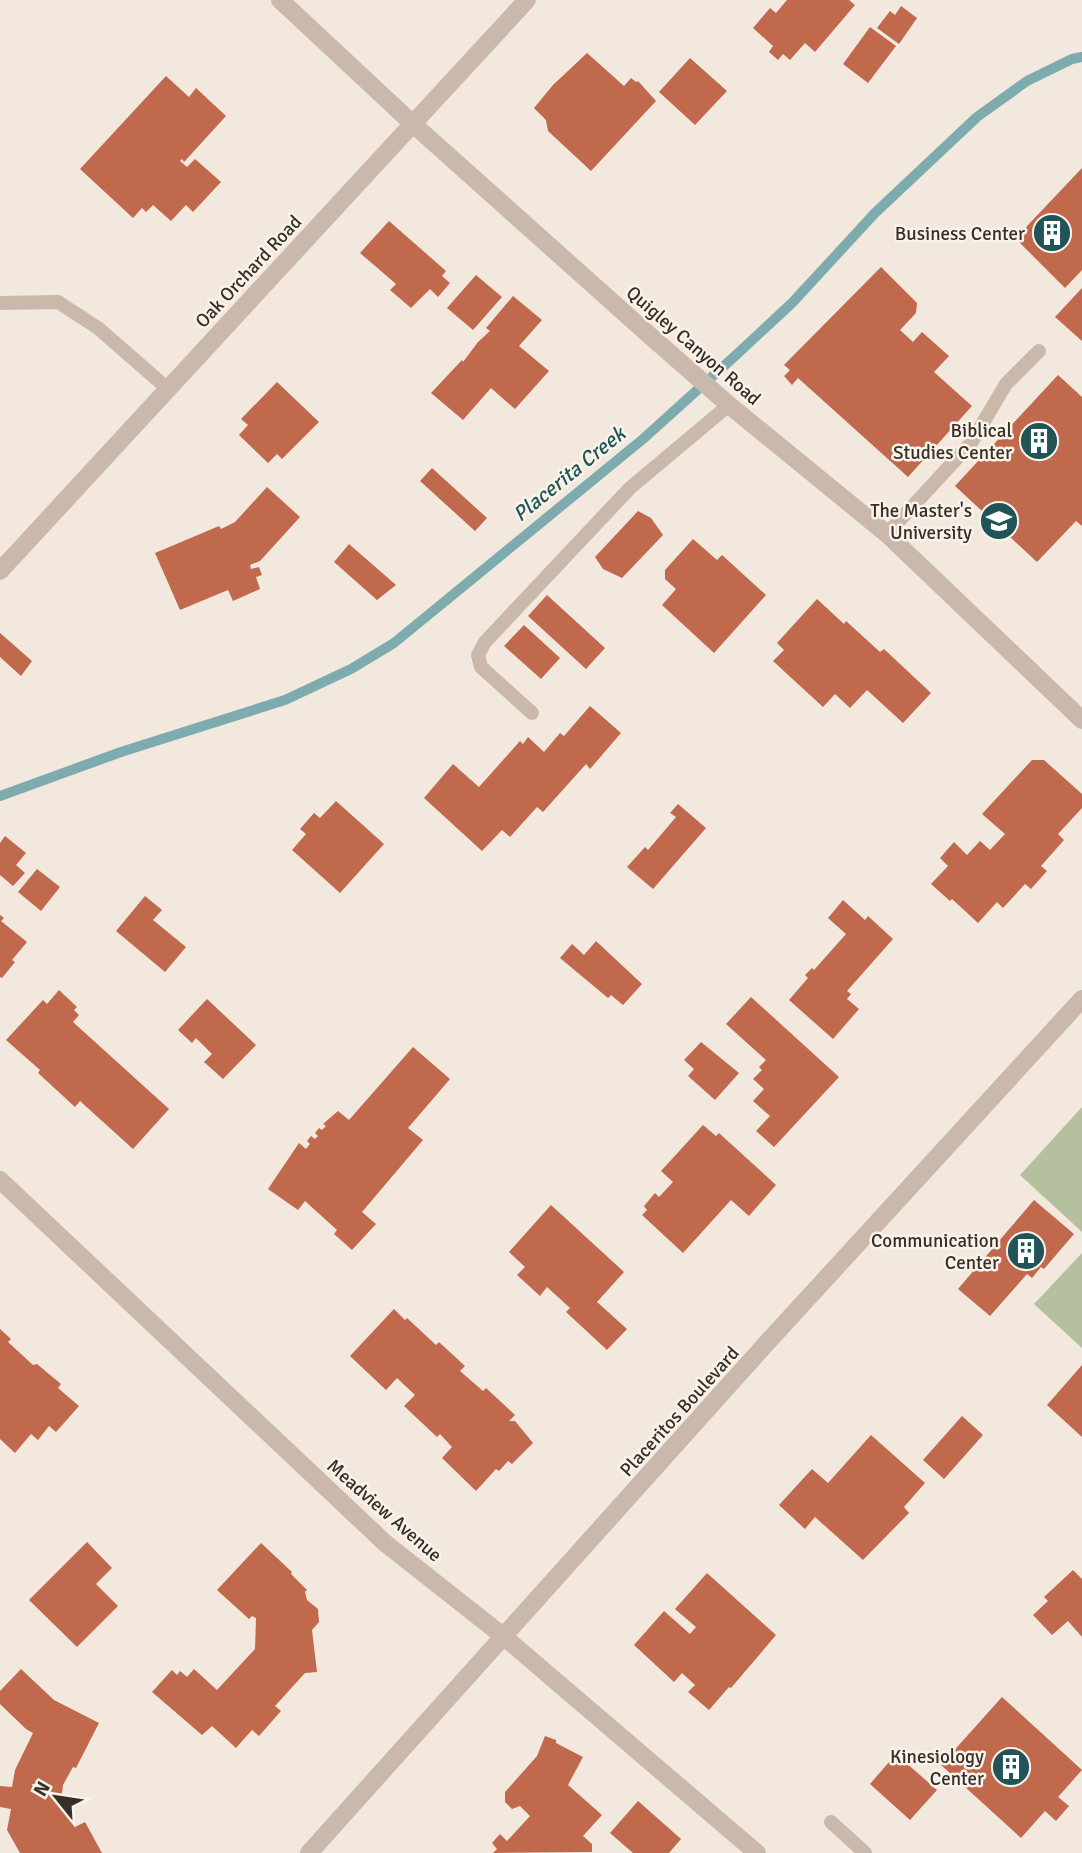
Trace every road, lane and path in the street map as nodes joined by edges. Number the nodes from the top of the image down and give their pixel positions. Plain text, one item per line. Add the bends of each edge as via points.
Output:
1 (279, 0) edge
2 (527, 0) edge
3 (413, 124) junction
4 (0, 303) edge
5 (1038, 351) dead end
6 (168, 389) junction
7 (729, 405) junction
8 (887, 534) junction
9 (0, 571) edge
10 (532, 713) dead end
11 (1082, 720) edge
12 (1082, 999) edge
13 (0, 1180) edge
14 (503, 1636) junction
15 (831, 1822) dead end
16 (309, 1853) edge
17 (757, 1853) edge
18 (865, 1853) edge

1 - 3 street, Quigley Canyon Road
2 - 3 street, Oak Orchard Road
3 - 6 street, Oak Orchard Road
3 - 7 street, Quigley Canyon Road
4 - 6 lane via 58,302 98,328
5 - 8 lane via 1006,384 971,443
6 - 9 street, Oak Orchard Road
7 - 8 street, Quigley Canyon Road
7 - 10 lane via 630,488 485,642 478,655 481,667
8 - 11 street, Quigley Canyon Road
12 - 14 street, Placeritos Boulevard
13 - 14 street, Meadview Avenue via 385,1543
14 - 16 street, Placeritos Boulevard
14 - 17 street, Meadview Avenue
15 - 18 lane

